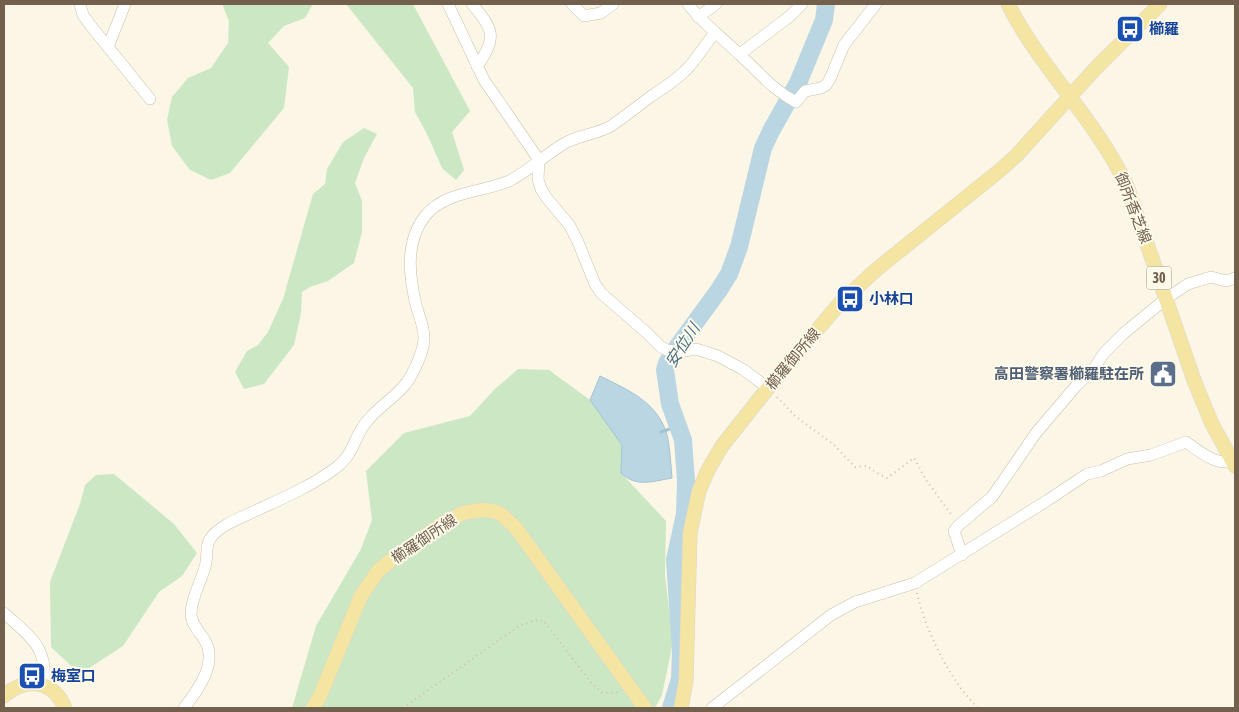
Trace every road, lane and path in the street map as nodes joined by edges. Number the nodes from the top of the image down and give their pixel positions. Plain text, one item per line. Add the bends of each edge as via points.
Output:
1 (80, 4) edge
2 (124, 4) edge
3 (448, 4) edge
4 (472, 4) edge
5 (572, 4) edge
6 (613, 4) edge
7 (688, 4) edge
8 (716, 4) edge
9 (802, 4) edge
10 (876, 4) edge
11 (1008, 4) edge
12 (1160, 4) edge
13 (698, 17) junction
14 (715, 33) junction
15 (108, 47) junction
16 (740, 54) junction
17 (477, 66) junction
18 (1070, 98) junction
19 (150, 99) dead end
20 (539, 160) junction
21 (1235, 278) edge
22 (1166, 298) junction
23 (768, 388) junction
24 (1234, 463) edge
25 (959, 525) junction
26 (962, 555) junction
27 (915, 583) junction
28 (4, 613) edge
29 (44, 684) junction
30 (632, 692) junction
31 (4, 696) edge
32 (716, 707) edge
33 (65, 708) edge
34 (184, 708) edge
35 (313, 708) edge
36 (403, 708) edge
37 (645, 708) edge
38 (681, 708) edge
39 (978, 708) edge

1 - 15 street via 87,20
2 - 15 street
3 - 17 street
4 - 17 street via 491,31 487,49
5 - 6 street via 584,16 600,13
7 - 13 street
8 - 13 street
9 - 16 street
10 - 16 street via 844,45 826,85 806,91 796,102 774,89
11 - 18 main road, 御所香芝線 / 30 via 1024,35
12 - 18 main road
13 - 14 street
14 - 16 street
14 - 20 street via 678,78 610,126 565,143
15 - 19 street
17 - 20 street via 492,95
18 - 22 main road, 御所香芝線 / 30 via 1104,143 1127,186
18 - 23 main road, 櫛羅御所線 via 999,171 858,284
20 - 23 street via 541,189 570,226 595,284 608,300 667,350 696,350 718,356
20 - 34 street via 510,180 454,196 439,204 418,225 410,253 423,346 406,384 368,420 343,463 224,526 210,539 206,566 190,617 211,654 196,691
21 - 22 street via 1226,281 1211,277 1188,284
22 - 24 main road, 御所香芝線 / 30 via 1195,383 1212,424
22 - 25 street via 1104,353 1093,370 1036,433 992,497
23 - 25 path via 855,467 867,466 887,478 914,458
23 - 38 main road, 櫛羅御所線 via 722,446 699,491 690,533 686,682
24 - 26 street via 1218,462 1186,442 1151,455 1127,459 1087,474
25 - 26 street via 954,531
26 - 27 street
27 - 32 street via 855,602 831,615
27 - 39 path via 920,607 938,650 951,674
28 - 29 street via 37,645 45,664
29 - 31 main road via 20,685
29 - 33 main road via 58,696
30 - 35 main road, 櫛羅御所線 via 516,528 501,514 482,510 462,513 443,523 378,571 361,596
30 - 36 path via 603,693 592,684 544,621 534,620 519,626
30 - 37 main road, 櫛羅御所線

